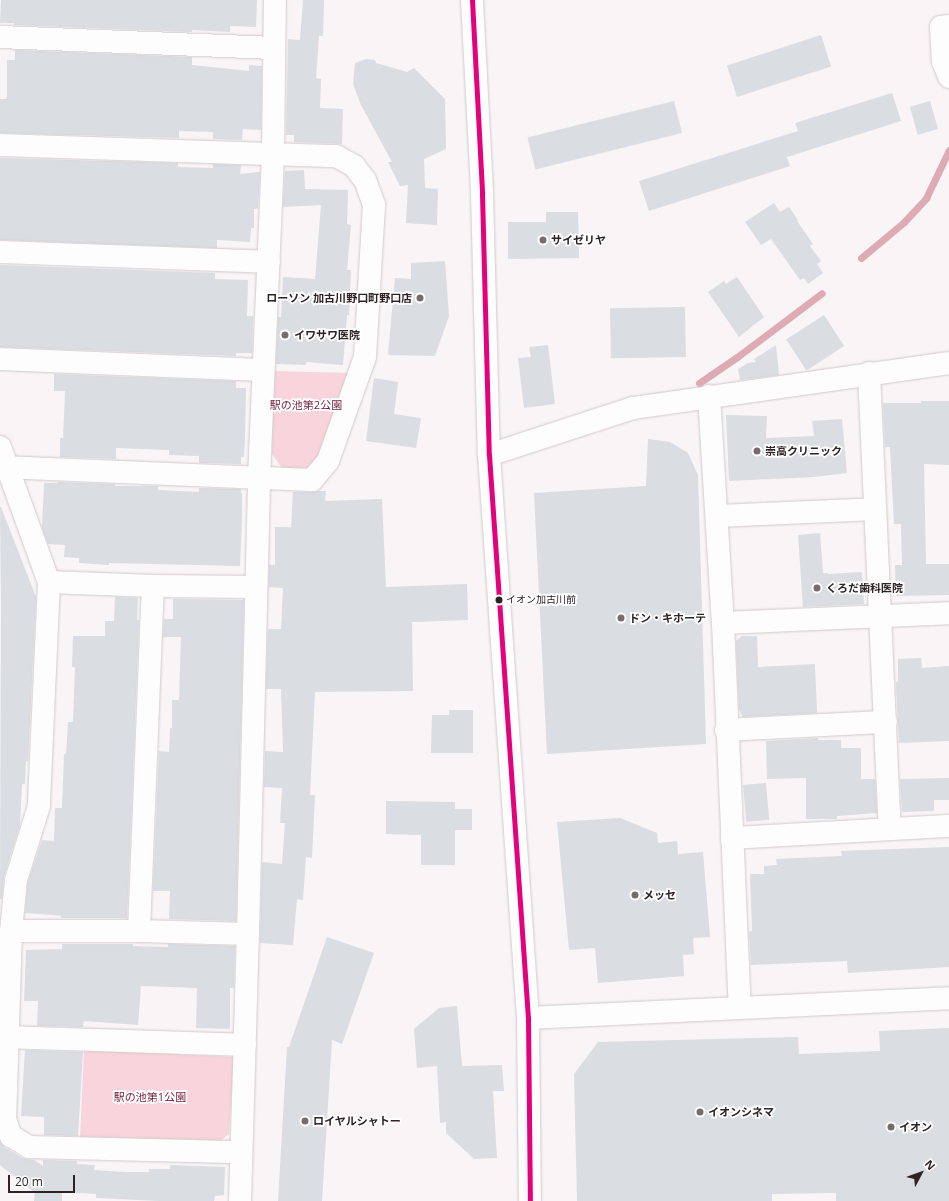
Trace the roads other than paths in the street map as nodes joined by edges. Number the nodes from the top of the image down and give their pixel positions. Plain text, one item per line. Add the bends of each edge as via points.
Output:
1 (275, 0) edge
2 (472, 0) edge
3 (949, 26) edge
4 (0, 37) edge
5 (274, 48) junction
6 (949, 77) edge
7 (0, 145) edge
8 (273, 154) junction
9 (0, 252) edge
10 (268, 262) junction
11 (0, 359) edge
12 (949, 363) edge
13 (262, 370) junction
14 (869, 373) junction
15 (709, 396) junction
16 (489, 455) junction
17 (3, 456) edge
18 (258, 477) junction
19 (875, 509) junction
20 (717, 516) junction
21 (49, 582) junction
22 (153, 586) junction
23 (256, 587) junction
24 (949, 613) edge
25 (880, 616) junction
26 (723, 624) junction
27 (886, 722) junction
28 (726, 730) junction
29 (949, 826) edge
30 (890, 829) junction
31 (732, 838) junction
32 (11, 930) junction
33 (139, 931) junction
34 (248, 934) junction
35 (949, 998) edge
36 (740, 1008) junction
37 (528, 1018) junction
38 (6, 1037) junction
39 (245, 1046) junction
40 (242, 1152) junction
41 (240, 1201) edge
42 (530, 1201) edge

1 - 5 main road
2 - 16 main road via 482,194
3 - 6 main road via 941,27 943,60
4 - 5 main road
5 - 8 main road
7 - 8 main road
8 - 10 main road
8 - 18 main road via 336,156 354,166 366,180 374,205 365,357 328,461 312,480
9 - 10 main road
10 - 13 main road
11 - 13 main road
12 - 14 main road
13 - 18 main road
14 - 15 main road
14 - 19 main road
15 - 16 main road via 633,408
15 - 20 main road
16 - 37 main road
17 - 18 main road
17 - 21 main road
18 - 23 main road
19 - 20 main road
19 - 25 main road
20 - 26 main road
21 - 22 main road
21 - 32 main road via 39,806 16,880
22 - 23 main road
22 - 33 main road
23 - 34 main road
24 - 25 main road
25 - 26 main road
25 - 27 main road
26 - 28 main road
27 - 28 main road
27 - 30 main road
28 - 31 main road
29 - 30 main road
30 - 31 main road
31 - 36 main road
32 - 33 main road
32 - 38 main road
33 - 34 main road
34 - 39 main road
35 - 36 main road
36 - 37 main road
37 - 42 main road
38 - 39 main road
38 - 40 main road via 5,1119 11,1136 29,1147
39 - 40 main road
40 - 41 main road

